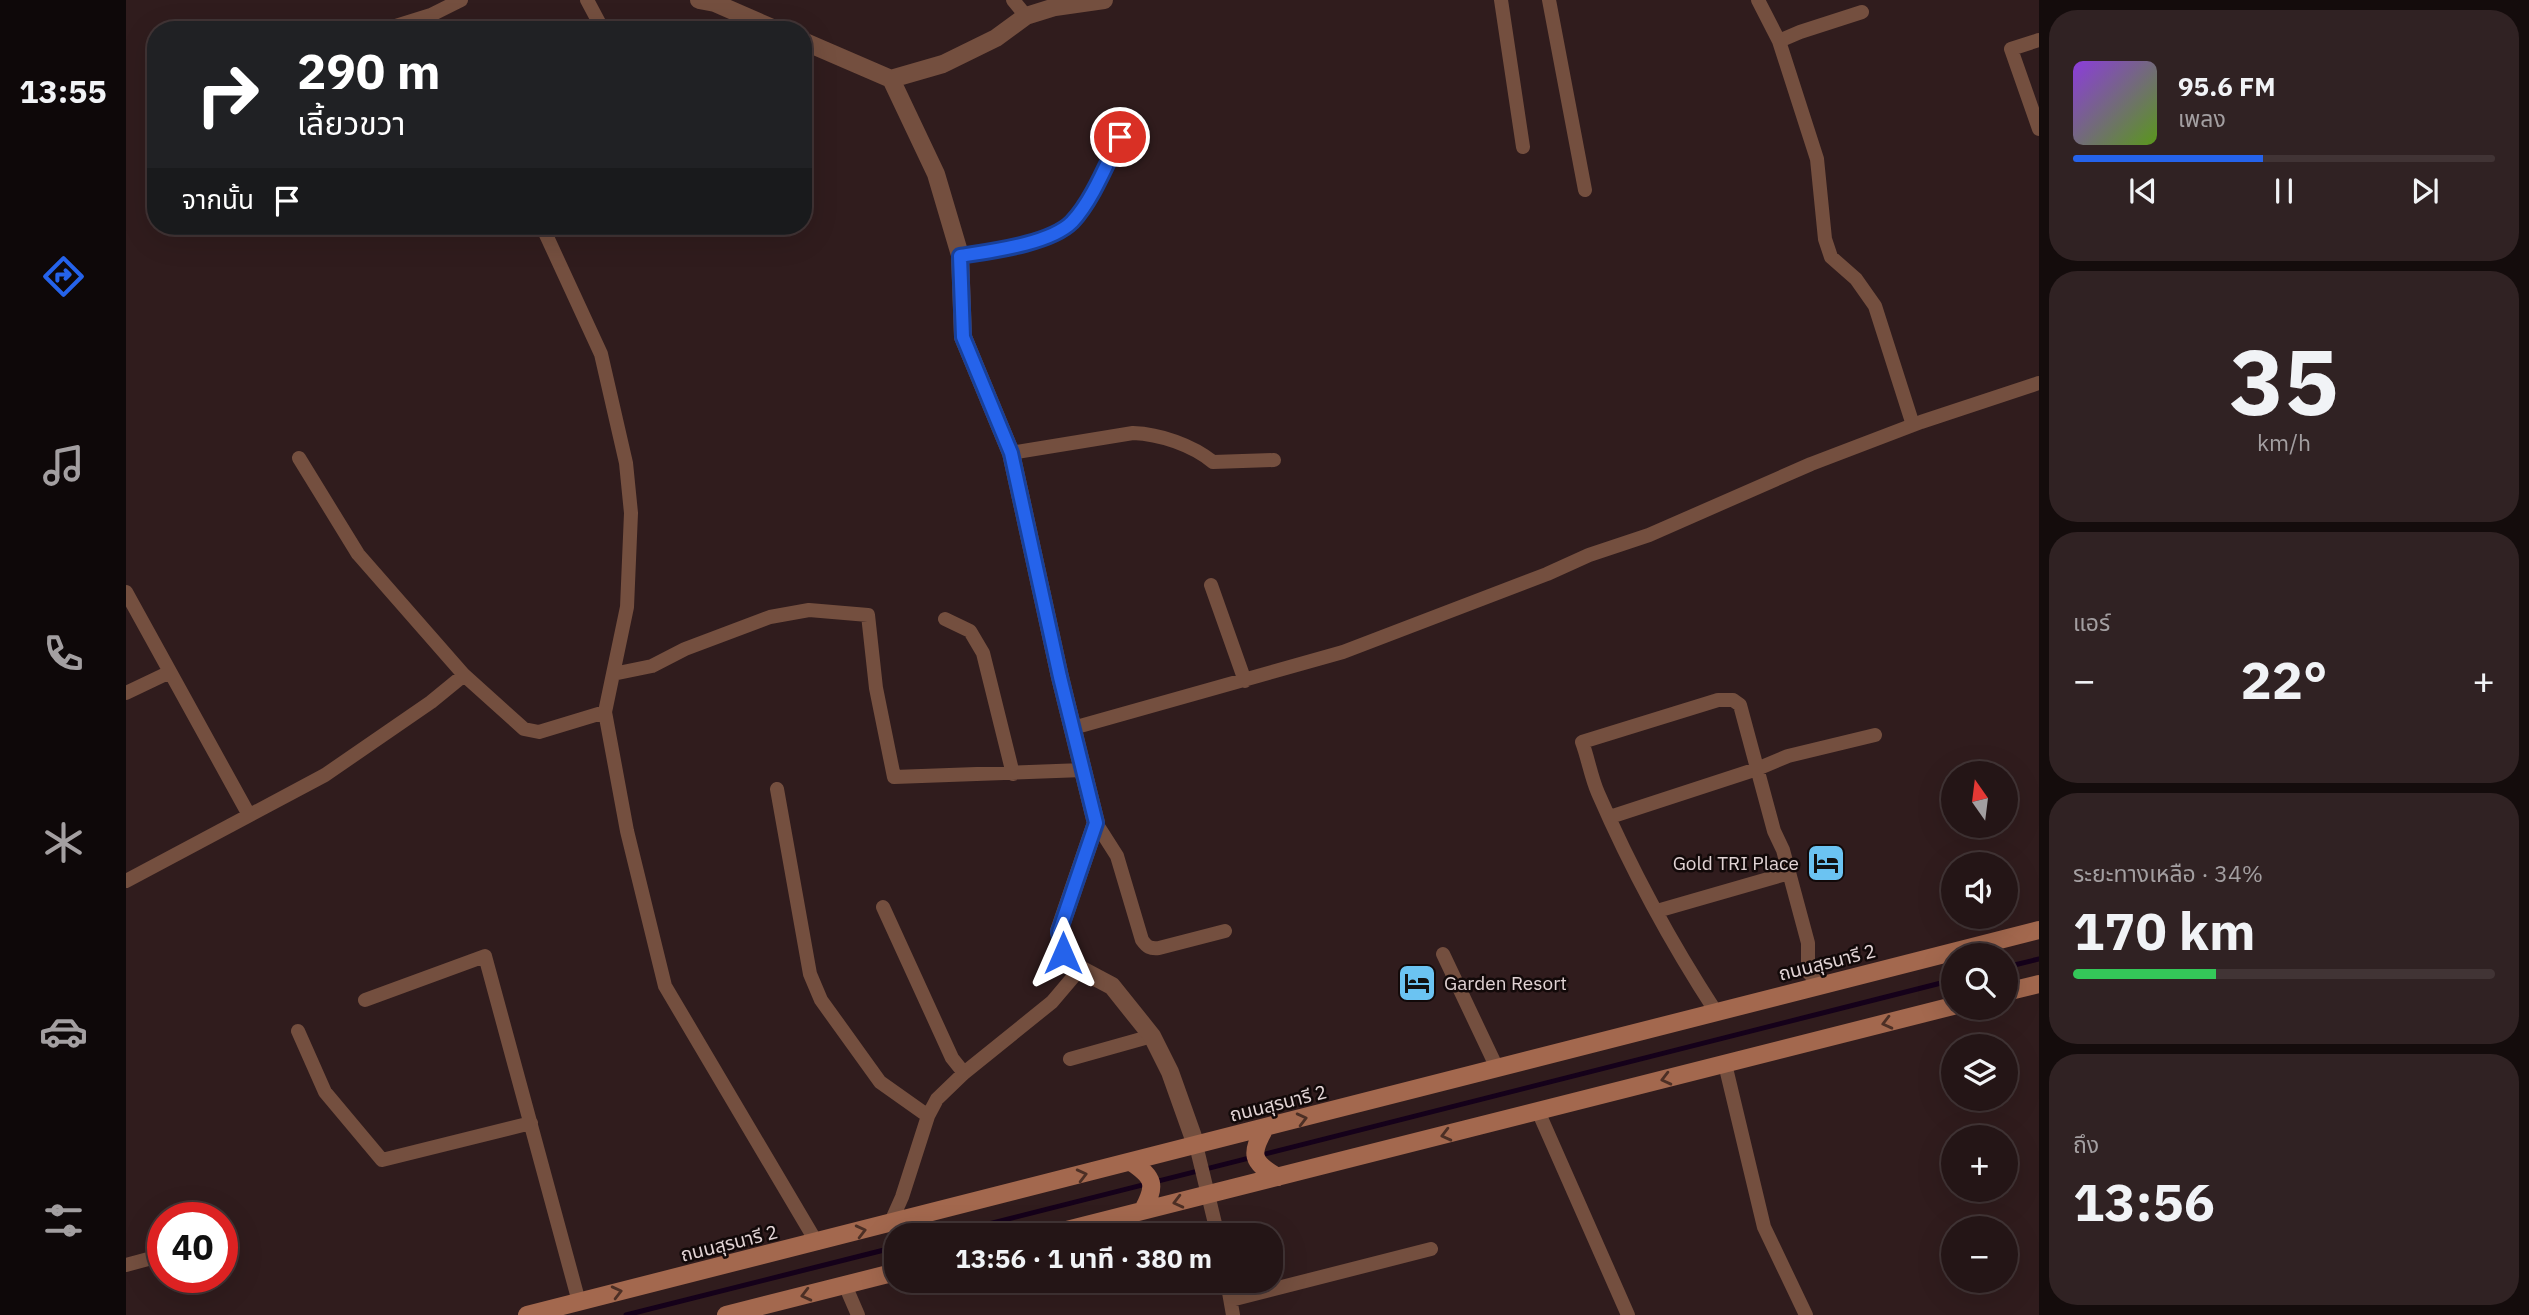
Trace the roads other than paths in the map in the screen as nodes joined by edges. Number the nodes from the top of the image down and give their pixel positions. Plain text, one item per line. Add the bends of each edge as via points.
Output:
1 (461, 0) edge
2 (587, 0) edge
3 (699, 0) edge
4 (1013, 0) edge
5 (1104, 0) edge
6 (1502, 0) edge
7 (1549, 0) edge
8 (1758, 0) edge
9 (1055, 3) edge
10 (1862, 12) dead end
11 (1026, 16) junction
12 (412, 21) edge
13 (598, 21) edge
14 (746, 21) edge
15 (2039, 40) edge
16 (1779, 41) junction
17 (812, 45) edge
18 (891, 79) junction
19 (2039, 129) edge
20 (1120, 137) dead end
21 (1523, 147) dead end
22 (1585, 190) dead end
23 (546, 235) edge
24 (960, 256) junction
25 (2039, 383) edge
26 (1913, 425) junction
27 (1011, 453) junction
28 (299, 458) dead end
29 (1274, 460) dead end
30 (1211, 585) dead end
31 (126, 592) edge
32 (945, 619) dead end
33 (170, 672) junction
34 (613, 674) junction
35 (464, 675) junction
36 (1245, 681) junction
37 (126, 693) edge
38 (606, 712) junction
39 (1073, 728) junction
40 (1875, 735) dead end
41 (1083, 769) junction
42 (1757, 769) junction
43 (1013, 774) junction
44 (777, 789) dead end
45 (249, 815) junction
46 (1610, 817) junction
47 (1096, 823) junction
48 (1789, 873) junction
49 (126, 881) edge
50 (883, 907) dead end
51 (1657, 911) junction
52 (2039, 930) edge
53 (1225, 931) dead end
54 (1443, 954) dead end
55 (1080, 969) junction
56 (2039, 984) edge
57 (1822, 986) junction
58 (2018, 989) edge
59 (365, 1000) dead end
60 (1941, 1009) edge
61 (1716, 1012) junction
62 (298, 1031) dead end
63 (1152, 1036) junction
64 (1070, 1059) dead end
65 (1725, 1064) junction
66 (1497, 1068) junction
67 (964, 1073) junction
68 (1538, 1111) junction
69 (928, 1116) junction
70 (531, 1123) junction
71 (1261, 1136) junction
72 (1198, 1151) junction
73 (1138, 1166) junction
74 (1271, 1173) junction
75 (1208, 1188) junction
76 (1147, 1204) junction
77 (890, 1223) edge
78 (894, 1223) edge
79 (1085, 1223) edge
80 (1215, 1223) edge
81 (884, 1225) edge
82 (817, 1242) junction
83 (1431, 1248) dead end
84 (147, 1259) edge
85 (126, 1265) edge
86 (884, 1275) edge
87 (845, 1285) junction
88 (1230, 1293) edge
89 (1231, 1300) junction
90 (579, 1302) junction
91 (527, 1315) edge
92 (726, 1315) edge
93 (858, 1315) edge
94 (1233, 1315) edge
95 (1628, 1315) edge
96 (1806, 1315) edge

1 - 12 street
2 - 13 street
3 - 14 street
4 - 11 street
5 - 9 street
6 - 21 street
7 - 22 street
8 - 16 street
9 - 11 street
10 - 16 street
11 - 18 street via 943,64
15 - 19 street via 2011,49
16 - 26 street via 1817,159 1831,257 1856,279 1875,306
17 - 18 street
18 - 24 street via 936,174
20 - 24 street via 1083,206 1066,227 1009,247
23 - 34 street via 601,354 626,463 631,513 627,607
24 - 27 street via 963,337
25 - 26 street
26 - 36 street via 1811,464 1649,536 1589,555 1343,652
27 - 29 street via 1143,433 1199,451 1213,462
27 - 39 street
28 - 35 street via 358,554
30 - 36 street
31 - 33 street
32 - 43 street via 970,631 977,640
33 - 37 street
33 - 45 street
34 - 38 street
34 - 43 street via 652,666 770,617 809,610 868,615 876,688 894,777
35 - 38 street via 524,729 539,732
35 - 45 street via 325,775
36 - 39 street
38 - 82 street via 627,831 665,985
39 - 41 street
40 - 42 street via 1788,756
41 - 43 street
41 - 47 street
42 - 46 street
42 - 46 street via 1740,705 1733,700 1718,700 1582,742
42 - 48 street
44 - 69 street via 810,974 821,1000 880,1082
45 - 49 street
46 - 51 street
47 - 53 street via 1117,856 1146,945 1159,948
47 - 55 street via 1059,932 1063,953
48 - 51 street
48 - 57 street via 1808,943 1808,972
50 - 67 street via 952,1058
51 - 61 street
52 - 57 main road, ถนนสุรนารี 2
54 - 66 street
55 - 63 street via 1112,986
55 - 67 street via 1052,1002
56 - 58 main road
57 - 61 main road, ถนนสุรนารี 2
59 - 70 street via 485,956
60 -> 65 main road
61 - 66 main road, ถนนสุรนารี 2
62 - 70 street via 325,1092 383,1160
63 - 64 street
63 - 72 street
65 -> 68 main road
65 - 96 street via 1763,1227
71 -> 66 main road, ถนนสุรนารี 2
67 - 69 street via 937,1099
68 -> 74 main road
68 - 95 street
69 - 77 street
70 - 90 street
71 - 72 main road, ถนนสุรนารี 2
71 - 74 main road via 1256,1160
72 - 73 main road, ถนนสุรนารี 2
72 - 75 street
73 - 76 main road via 1152,1183
78 -> 73 main road, ถนนสุรนารี 2
74 - 75 main road
75 -> 76 main road
75 - 80 street
76 - 79 main road
82 -> 81 main road, ถนนสุรนารี 2
90 -> 82 main road, ถนนสุรนารี 2
83 - 89 street
84 - 85 street
86 - 87 main road
87 -> 92 main road
87 - 93 street
88 - 89 street
89 - 94 street
90 - 91 main road, ถนนสุรนารี 2

